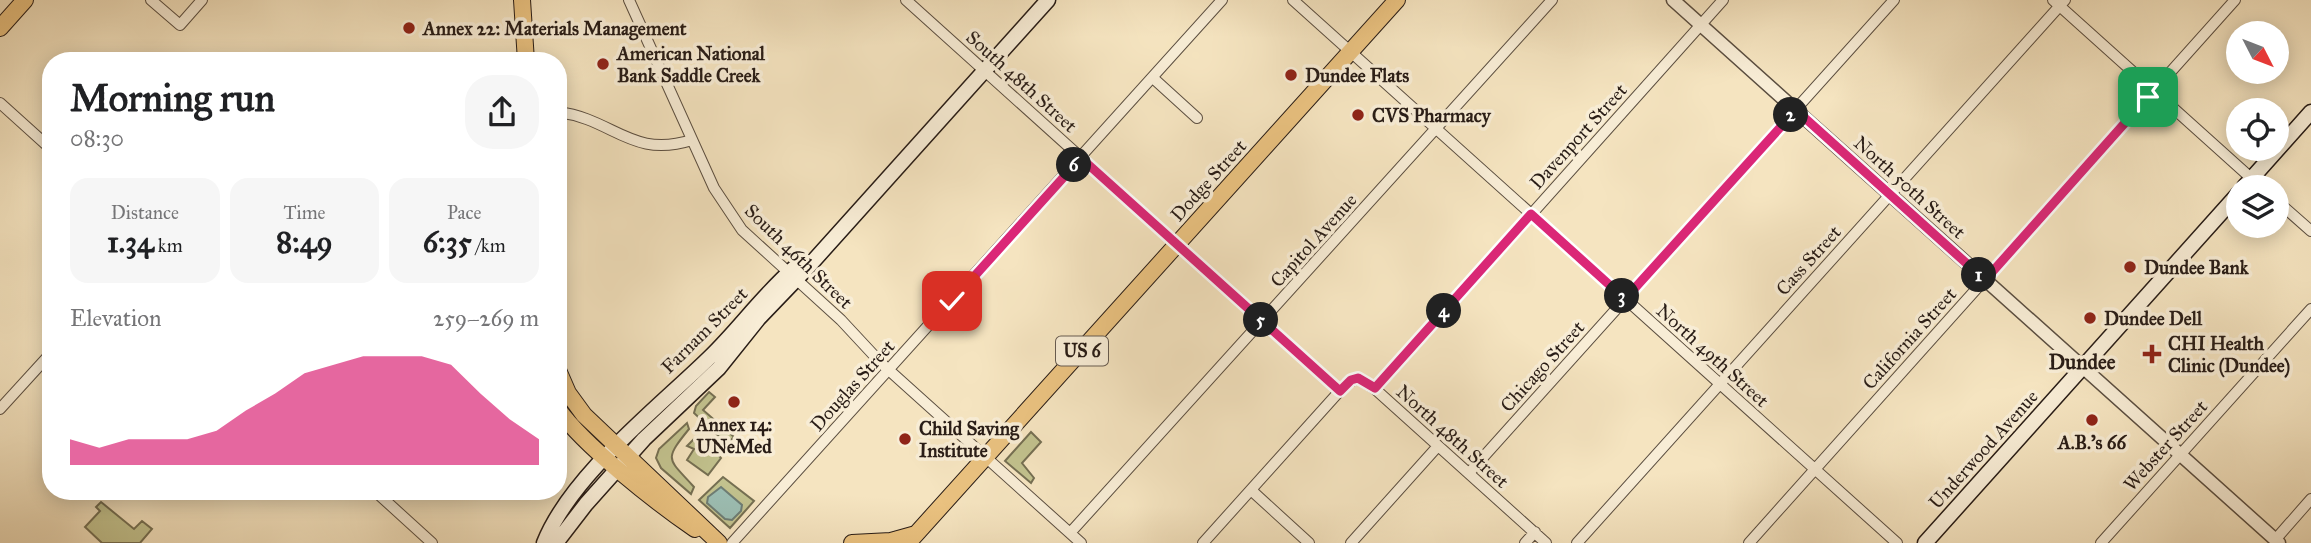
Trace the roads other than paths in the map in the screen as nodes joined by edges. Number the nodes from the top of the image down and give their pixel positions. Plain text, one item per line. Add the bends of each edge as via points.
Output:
1 (25, 0) edge
2 (151, 0) edge
3 (202, 0) edge
4 (522, 0) edge
5 (629, 0) edge
6 (905, 0) edge
7 (1048, 0) edge
8 (1222, 0) edge
9 (1293, 0) edge
10 (1397, 0) edge
11 (1552, 0) edge
12 (1673, 0) edge
13 (1723, 0) edge
14 (1894, 0) edge
15 (2235, 0) edge
16 (2059, 2) edge
17 (1700, 25) junction
18 (0, 27) edge
19 (525, 41) junction
20 (522, 52) edge
21 (526, 52) edge
22 (1351, 52) junction
23 (985, 71) junction
24 (1153, 78) junction
25 (2154, 90) junction
26 (0, 103) edge
27 (1796, 110) junction
28 (2311, 112) edge
29 (567, 114) edge
30 (1197, 118) dead end
31 (1436, 129) junction
32 (692, 140) junction
33 (42, 141) edge
34 (1081, 158) junction
35 (2243, 175) edge
36 (2259, 175) edge
37 (1890, 195) junction
38 (2226, 207) edge
39 (2289, 212) edge
40 (1531, 214) junction
41 (2311, 231) edge
42 (1178, 245) junction
43 (792, 276) junction
44 (1985, 280) junction
45 (1625, 299) junction
46 (2311, 309) edge
47 (1263, 321) junction
48 (42, 363) edge
49 (2082, 368) junction
50 (889, 370) junction
51 (1720, 384) junction
52 (1375, 388) junction
53 (567, 389) edge
54 (1340, 391) junction
55 (0, 409) edge
56 (567, 420) edge
57 (1438, 446) junction
58 (2180, 455) junction
59 (618, 456) junction
60 (986, 457) junction
61 (1814, 469) junction
62 (1469, 473) junction
63 (1251, 490) junction
64 (2311, 499) edge
65 (385, 500) edge
66 (1070, 533) junction
67 (1535, 533) junction
68 (912, 538) edge
69 (2272, 540) edge
70 (432, 543) edge
71 (544, 543) edge
72 (556, 543) edge
73 (717, 543) edge
74 (732, 543) edge
75 (852, 543) edge
76 (1081, 543) edge
77 (1203, 543) edge
78 (1309, 543) edge
79 (1351, 543) edge
80 (1525, 543) edge
81 (1546, 543) edge
82 (1577, 543) edge
83 (1749, 543) edge
84 (1897, 543) edge
85 (1925, 543) edge
86 (2101, 543) edge

1 - 18 main road
2 - 3 street via 180,25
4 - 19 main road
5 - 32 street, South 46th Street
6 - 23 street, South 48th Street
7 - 23 main road, Farnam Street
8 - 24 street, Douglas Street
9 - 22 street, North 49th Street
10 - 22 main road, Dodge Street / US 6
11 - 31 street, Capitol Avenue
12 - 17 street, North 50th Street
13 - 17 street, Davenport Street
14 - 27 street, Chicago Street
15 - 25 street, California Street
16 - 25 street
16 - 37 street, Cass Street
17 - 27 street, North 50th Street
17 - 40 street, Davenport Street
19 - 20 main road
19 - 21 main road
22 - 31 street, North 49th Street
22 - 42 main road, Dodge Street / US 6
23 - 34 street, South 48th Street
23 - 43 main road, Farnam Street
24 - 30 street
24 - 34 street, Douglas Street
25 - 35 street
25 - 44 street, California Street
26 - 33 street
27 - 37 street, North 50th Street
27 - 45 street, Chicago Street
28 - 36 main road
29 - 32 street via 600,123 646,145 663,147
31 - 40 street, North 49th Street
31 - 47 street, Capitol Avenue
32 - 43 street, South 46th Street via 730,214
34 - 42 street, South 48th Street
34 - 50 street, Douglas Street
37 - 44 street, North 50th Street
37 - 51 street, Cass Street
38 - 49 main road, Underwood Avenue
39 - 41 street
40 - 45 street, North 49th Street
40 - 52 street, Davenport Street
42 - 47 street
42 - 60 main road, Dodge Street / US 6
43 - 50 street, South 46th Street
43 - 59 main road, Farnam Street via 719,368
44 - 49 street, North 50th Street
44 - 61 street, California Street
45 - 51 street, North 49th Street
45 - 62 street, Chicago Street
46 - 58 street, Webster Street
47 - 54 street
47 - 66 street, Capitol Avenue
48 - 55 street
49 - 58 street, North 50th Street
49 - 85 main road, Underwood Avenue
50 - 60 street, South 46th Street
50 - 74 street, Douglas Street
51 - 61 street, North 49th Street
51 - 82 street, Cass Street
52 - 54 street, North 48th Street via 1358,378
52 - 57 street, North 48th Street
53 - 59 main road via 575,405
54 - 63 street
56 - 59 main road via 581,436
57 - 62 street, North 48th Street
57 - 79 street
58 - 69 street, North 50th Street
58 - 86 street, Webster Street
59 - 71 main road, Farnam Street via 562,511
59 - 72 main road, Farnam Street
59 - 73 main road via 672,513
60 - 66 street, South 46th Street
60 - 68 main road, Dodge Street / US 6
61 - 83 street, California Street
61 - 84 street, North 49th Street
62 - 67 street, North 48th Street
63 - 77 street
63 - 78 street
64 - 69 street
65 - 70 street
66 - 76 street, South 46th Street
67 - 80 street
67 - 81 street, North 48th Street
68 - 75 main road

